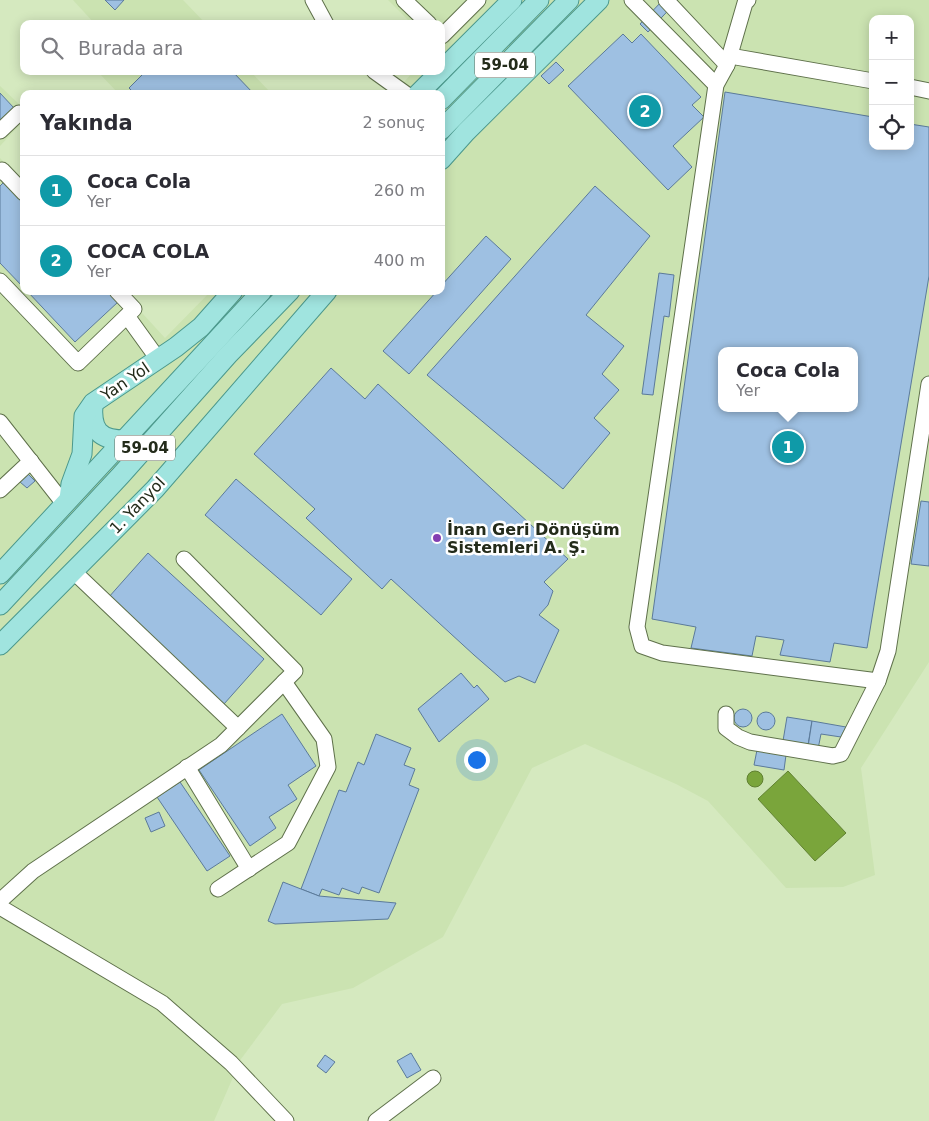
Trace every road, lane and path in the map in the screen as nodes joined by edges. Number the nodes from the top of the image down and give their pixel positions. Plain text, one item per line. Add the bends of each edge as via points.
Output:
1 (313, 0) edge
2 (404, 0) edge
3 (478, 0) edge
4 (539, 0) edge
5 (569, 0) edge
6 (599, 0) edge
7 (632, 0) edge
8 (666, 0) edge
9 (748, 0) edge
10 (505, 2) edge
11 (324, 20) edge
12 (425, 20) edge
13 (445, 33) edge
14 (445, 39) edge
15 (459, 53) junction
16 (729, 60) junction
17 (445, 67) edge
18 (380, 75) edge
19 (437, 75) edge
20 (869, 80) edge
21 (716, 85) junction
22 (914, 88) edge
23 (400, 90) edge
24 (422, 90) edge
25 (929, 90) edge
26 (445, 96) edge
27 (19, 112) dead end
28 (445, 126) edge
29 (0, 131) edge
30 (445, 156) edge
31 (0, 172) edge
32 (20, 189) edge
33 (0, 281) edge
34 (121, 295) edge
35 (229, 295) edge
36 (258, 295) edge
37 (286, 295) edge
38 (324, 295) edge
39 (127, 316) junction
40 (158, 359) junction
41 (929, 384) edge
42 (93, 403) junction
43 (0, 422) edge
44 (125, 440) junction
45 (31, 461) junction
46 (0, 490) edge
47 (66, 503) junction
48 (184, 559) dead end
49 (73, 571) junction
50 (0, 574) edge
51 (0, 606) edge
52 (0, 645) edge
53 (878, 681) junction
54 (284, 682) junction
55 (726, 714) dead end
56 (238, 728) junction
57 (187, 768) junction
58 (249, 869) junction
59 (218, 889) dead end
60 (0, 901) edge
61 (0, 907) edge
62 (433, 1078) dead end
63 (286, 1121) edge
64 (376, 1121) edge

1 - 11 street
2 - 12 street
3 - 13 street
4 - 26 main road, 59-04
5 - 28 main road, 59-04
6 - 30 main road
7 - 21 street
8 - 16 street
9 - 16 street
10 - 15 main road
14 - 15 street
15 - 17 main road
16 - 20 street
16 - 21 street
18 - 23 street
19 - 24 main road
21 - 53 street via 637,627 639,637 642,646 662,653
22 - 25 street
27 - 29 street
31 - 32 street via 2,170
33 - 39 street via 78,362
34 - 39 street via 134,309
35 - 40 main road, Yan Yol via 201,327
36 - 44 main road, 59-04
37 - 51 main road, 59-04
38 - 49 main road, 1. Yanyol via 155,489
39 - 40 street
40 - 42 main road, Yan Yol
41 - 53 street via 888,651
42 - 44 main road via 92,420 101,435
42 - 47 main road, Yan Yol via 84,416 82,454
43 - 45 street
44 - 47 main road, 59-04
45 - 46 street
45 - 47 street
47 - 50 main road, 59-04
48 - 54 street via 295,671
49 - 52 main road, 1. Yanyol
49 - 56 street
53 - 55 street via 840,754 833,756 750,742 726,728
54 - 56 street
54 - 58 street via 324,739 328,767 288,843
56 - 57 street via 221,745
57 - 58 street
57 - 60 street via 33,871
58 - 59 street
61 - 63 street via 162,1003 231,1063
62 - 64 street

